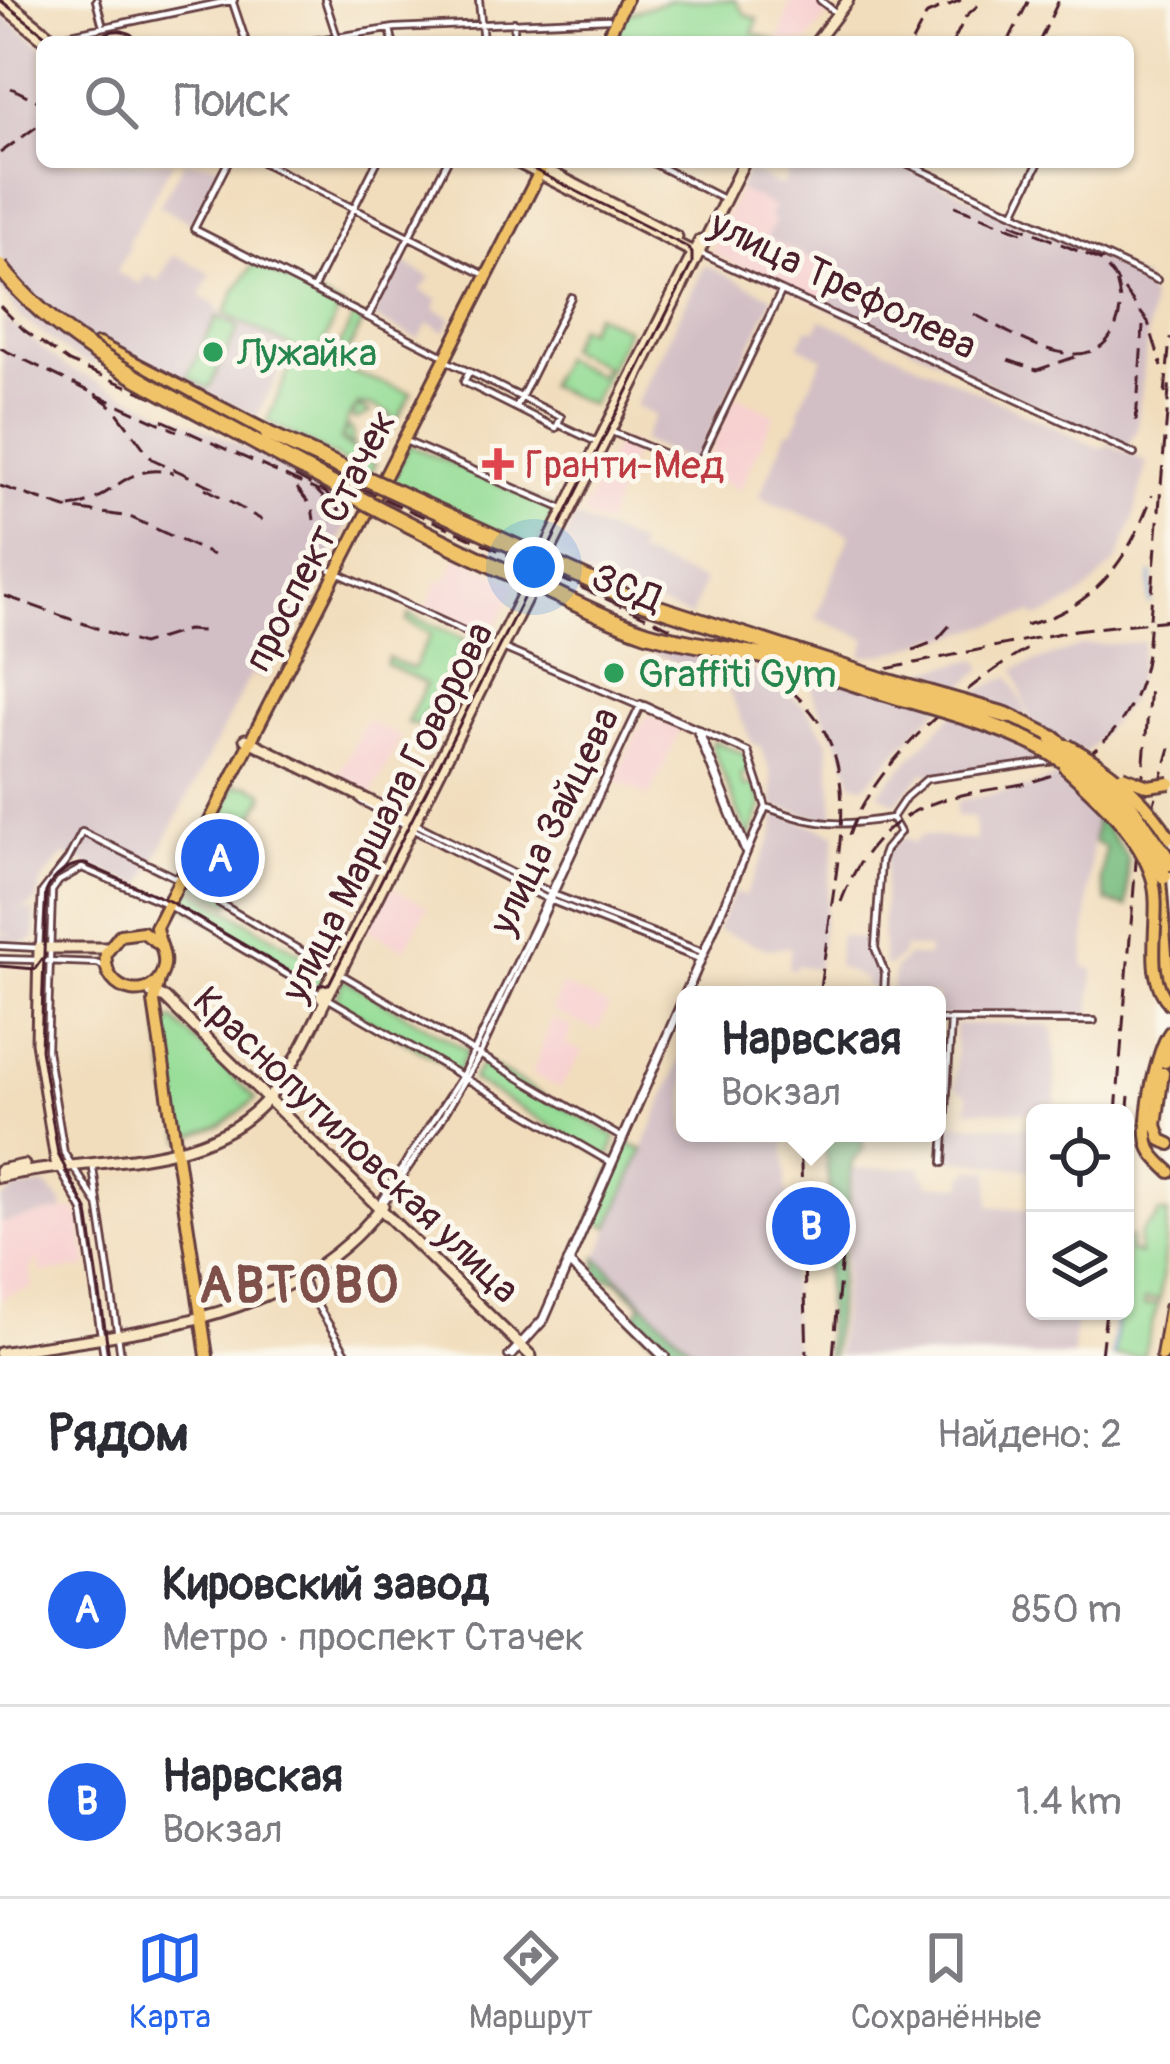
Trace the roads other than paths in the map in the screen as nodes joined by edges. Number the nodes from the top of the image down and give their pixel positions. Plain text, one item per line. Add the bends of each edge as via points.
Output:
1 (96, 0) edge
2 (232, 0) edge
3 (325, 0) edge
4 (479, 0) edge
5 (622, 0) edge
6 (820, 0) edge
7 (850, 0) edge
8 (2, 2) edge
9 (839, 15) junction
10 (608, 19) junction
11 (514, 22) junction
12 (482, 24) junction
13 (103, 26) junction
14 (391, 29) junction
15 (46, 36) edge
16 (69, 36) edge
17 (244, 36) edge
18 (337, 36) edge
19 (344, 36) edge
20 (392, 36) edge
21 (483, 36) edge
22 (514, 36) edge
23 (603, 36) edge
24 (604, 36) edge
25 (823, 36) edge
26 (225, 168) edge
27 (274, 168) edge
28 (374, 168) edge
29 (444, 168) edge
30 (537, 168) edge
31 (537, 168) edge
32 (542, 168) edge
33 (663, 168) edge
34 (738, 168) edge
35 (917, 168) edge
36 (1036, 168) edge
37 (723, 199) junction
38 (354, 208) junction
39 (1015, 213) junction
40 (409, 236) junction
41 (696, 251) junction
42 (0, 264) edge
43 (481, 273) junction
44 (1157, 280) dead end
45 (313, 289) junction
46 (781, 292) junction
47 (571, 297) dead end
48 (368, 317) junction
49 (442, 357) junction
50 (470, 372) junction
51 (521, 397) junction
52 (516, 408) junction
53 (559, 423) junction
54 (612, 432) junction
55 (403, 440) junction
56 (598, 443) junction
57 (1135, 454) dead end
58 (564, 510) junction
59 (333, 571) junction
60 (499, 647) junction
61 (640, 706) junction
62 (699, 732) junction
63 (248, 741) junction
64 (1047, 741) junction
65 (1072, 752) junction
66 (1170, 783) edge
67 (766, 807) junction
68 (892, 818) junction
69 (410, 824) junction
70 (1170, 834) edge
71 (746, 851) junction
72 (1170, 863) edge
73 (177, 879) junction
74 (1170, 888) edge
75 (551, 897) junction
76 (165, 903) junction
77 (138, 931) junction
78 (0, 946) edge
79 (160, 946) junction
80 (108, 948) junction
81 (44, 954) junction
82 (702, 956) junction
83 (0, 959) edge
84 (105, 967) junction
85 (336, 972) junction
86 (160, 976) junction
87 (689, 986) edge
88 (690, 986) edge
89 (885, 986) edge
90 (134, 991) junction
91 (155, 994) junction
92 (324, 996) junction
93 (1170, 1005) edge
94 (676, 1015) edge
95 (676, 1019) edge
96 (946, 1021) edge
97 (951, 1021) junction
98 (1094, 1021) dead end
99 (1170, 1021) edge
100 (1170, 1032) edge
101 (1170, 1049) edge
102 (477, 1054) junction
103 (464, 1078) junction
104 (268, 1096) junction
105 (946, 1110) edge
106 (1148, 1118) junction
107 (622, 1138) junction
108 (944, 1142) edge
109 (1170, 1144) edge
110 (172, 1148) junction
111 (92, 1162) junction
112 (63, 1163) junction
113 (611, 1163) junction
114 (943, 1163) dead end
115 (1170, 1172) edge
116 (0, 1173) edge
117 (97, 1203) junction
118 (380, 1205) junction
119 (568, 1263) junction
120 (300, 1278) junction
121 (1170, 1307) edge
122 (197, 1316) junction
123 (117, 1330) junction
124 (101, 1333) junction
125 (518, 1348) edge
126 (0, 1350) edge
127 (104, 1356) edge
128 (121, 1356) edge
129 (203, 1356) edge
130 (348, 1356) edge
131 (534, 1356) edge
132 (664, 1356) edge
133 (1162, 1356) edge

1 - 13 street
2 - 13 street
2 - 17 street
3 - 18 street
4 - 12 street
5 - 10 main road
5 - 24 main road
6 - 9 street
7 - 9 main road
8 - 15 main road
9 - 25 main road
10 - 11 street
10 - 23 main road
11 - 12 street
11 - 22 street
12 - 14 street
12 - 21 street
13 - 16 street
14 - 19 street
14 - 20 street
26 - 45 street via 194,229
27 - 38 street
28 - 38 street
29 - 40 street
30 - 43 main road, проспект Стачек
31 - 49 main road, проспект Стачек
32 - 41 main road, улица Трефолева
33 - 37 street
34 - 37 main road, улица Маршала Говорова
35 - 39 street
36 - 39 street
37 - 41 main road, улица Маршала Говорова
38 - 40 street
38 - 45 street
39 - 44 street
40 - 43 street
40 - 48 street
41 - 46 street, улица Трефолева
41 - 54 main road, улица Маршала Говорова
41 - 56 main road, улица Маршала Говорова
42 - 64 highway, ЗСД, bridge via 106,351 499,541 658,609 974,704
42 - 64 highway, ЗСД, bridge via 59,325 152,385 511,574 650,634 789,662
43 - 49 main road, проспект Стачек
45 - 48 street
46 - 54 street via 697,467
46 - 57 street, улица Трефолева
47 - 51 street
48 - 49 street
49 - 50 street
49 - 55 main road, проспект Стачек
49 - 59 main road, проспект Стачек
50 - 51 street
50 - 52 street via 464,382
51 - 52 street
51 - 53 street
52 - 53 street
53 - 56 street
54 - 60 main road, улица Маршала Говорова
55 - 58 street
55 - 59 main road, проспект Стачек
56 - 58 main road, улица Маршала Говорова
58 - 60 main road, улица Маршала Говорова
59 - 60 street
59 - 63 main road, проспект Стачек
60 - 61 street
60 - 69 main road, улица Маршала Говорова
61 - 62 street
61 - 75 street, улица Зайцева
62 - 67 street via 748,752
62 - 71 street
63 - 69 main road
63 - 73 main road, проспект Стачек
64 - 65 main road, bridge
64 - 72 highway, ЗСД, bridge via 1126,800
64 - 74 highway, ЗСД, bridge via 1121,810
64 - 93 main road, bridge via 1148,866 1157,986
65 - 66 main road, bridge via 1134,783
65 - 68 street via 998,772 927,779
65 - 70 main road, bridge via 1133,791
67 - 68 street via 827,826
67 - 71 street
68 - 89 street via 900,832 882,856 875,938
69 - 75 street
69 - 85 main road, улица Маршала Говорова
70 - 93 main road via 1159,869
71 - 82 street
73 - 76 main road, проспект Стачек
73 - 81 street via 82,832 42,892
73 - 85 street
75 - 82 street
75 - 102 street, улица Зайцева
76 - 77 main road, проспект Стачек
76 - 79 main road, проспект Стачек via 155,930
76 - 81 street via 78,868 52,891
76 - 92 street
77 - 79 main road
77 - 80 main road
78 - 81 street
79 - 86 main road
80 - 81 main road
80 - 84 main road
81 - 83 street
81 - 84 street
81 - 112 main road via 37,1042
82 - 87 street
82 - 88 street
84 - 90 main road via 116,984
85 - 92 main road, улица Маршала Говорова
85 - 102 street
86 - 90 main road
86 - 91 main road
86 - 104 main road, Краснопутиловская улица via 164,991
90 - 91 main road, Краснопутиловская улица
90 - 110 main road via 148,1003
91 - 104 main road, Краснопутиловская улица
91 - 110 main road
92 - 103 street
92 - 104 main road, улица Маршала Говорова
94 - 107 street
95 - 107 street
96 - 97 street
97 - 98 street
97 - 105 street
99 - 106 main road via 1155,1056
100 - 106 main road
101 - 109 main road via 1156,1130
102 - 103 street, улица Зайцева
102 - 107 street
103 - 113 street
103 - 118 street, улица Зайцева
104 - 110 main road via 225,1131
104 - 118 main road, Краснопутиловская улица
106 - 115 main road via 1148,1144
107 - 113 street
108 - 114 street
110 - 111 main road
110 - 112 main road
110 - 122 main road
111 - 112 main road
111 - 117 street
112 - 116 main road
112 - 117 street
112 - 124 street via 83,1211
113 - 119 street
117 - 123 street
118 - 120 main road, улица Зайцева
118 - 125 main road, Краснопутиловская улица
119 - 125 street via 545,1320
119 - 132 street
120 - 122 main road, улица Зайцева
120 - 130 street
121 - 133 main road
122 - 123 main road, улица Зайцева
122 - 129 main road
123 - 124 main road, улица Зайцева
123 - 128 street
124 - 126 main road, улица Зайцева
124 - 127 street
125 - 131 main road, Краснопутиловская улица

